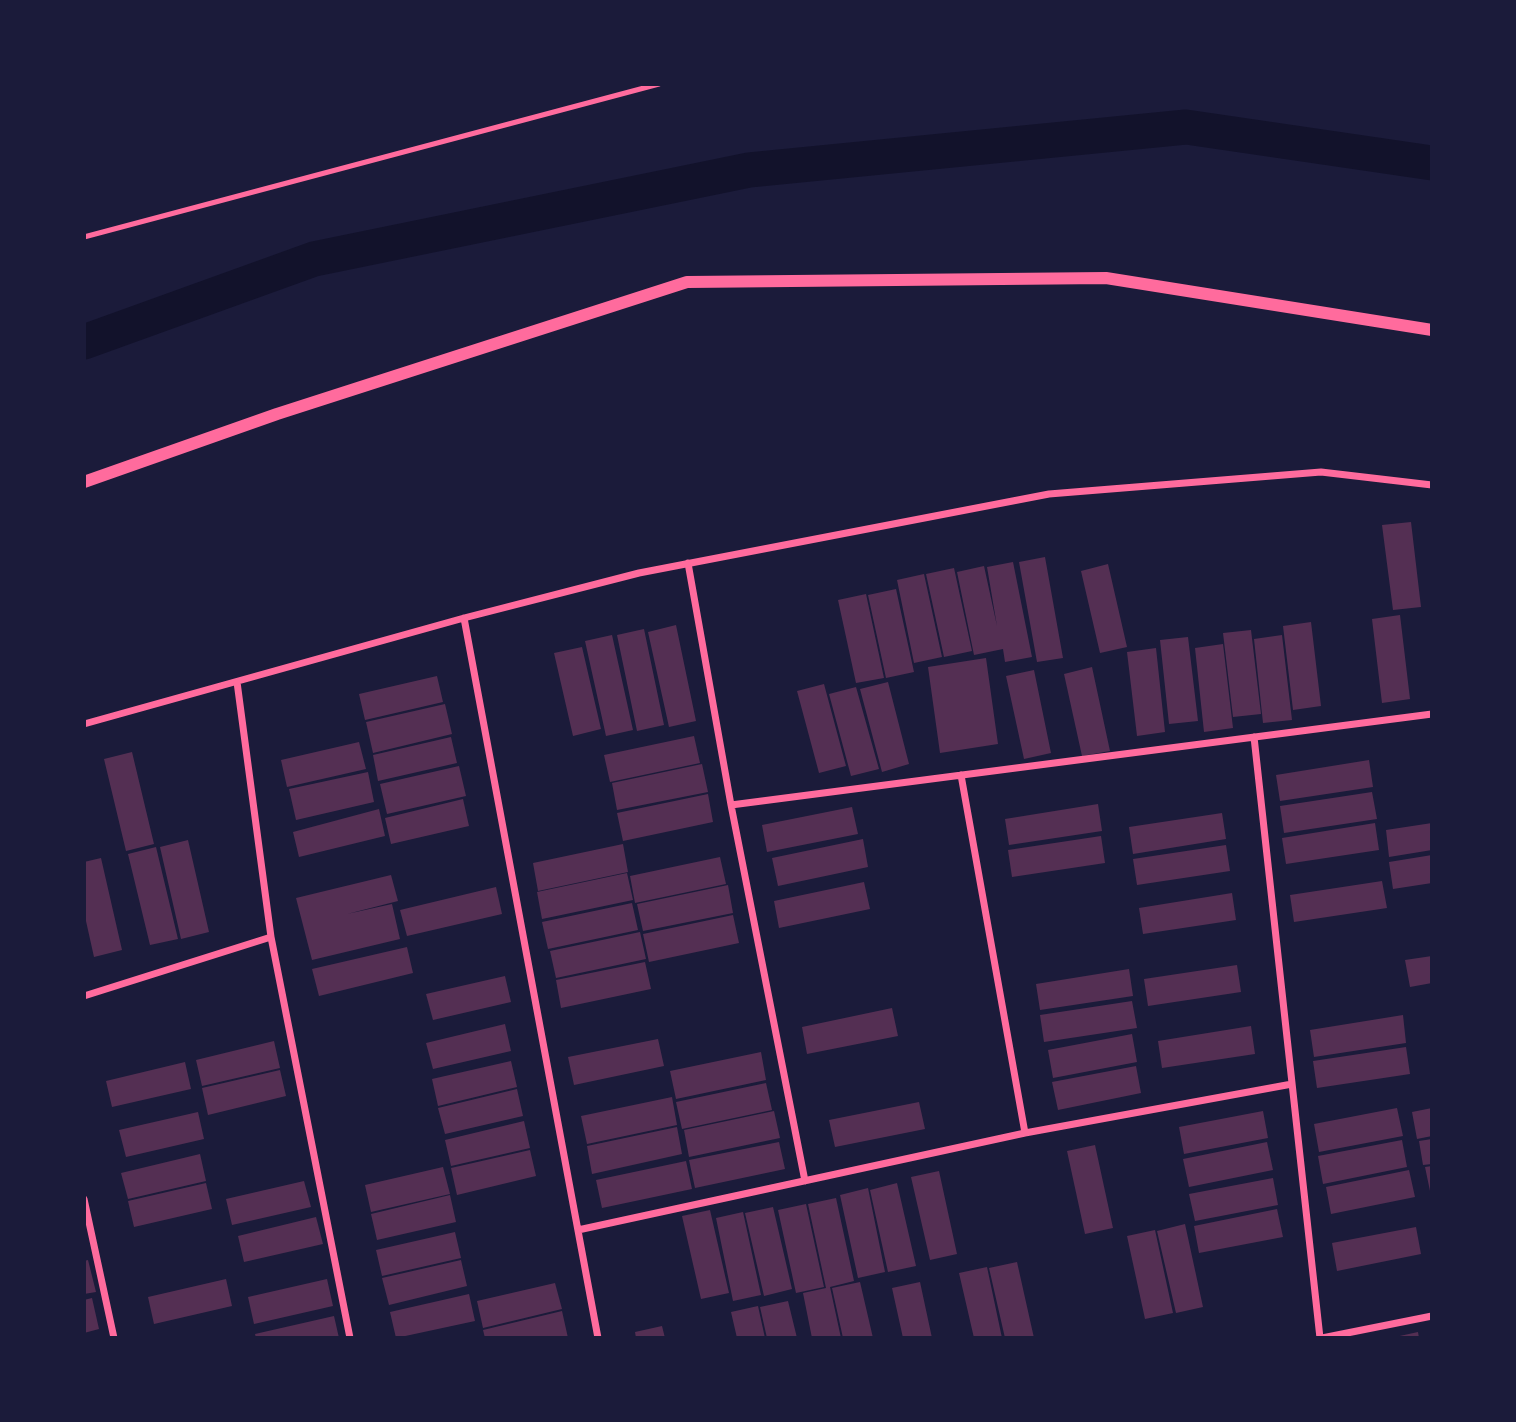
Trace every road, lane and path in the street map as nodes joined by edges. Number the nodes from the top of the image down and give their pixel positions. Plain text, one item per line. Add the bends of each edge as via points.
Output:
1 (659, 84) edge
2 (84, 237) edge
3 (1432, 330) edge
4 (84, 482) edge
5 (1432, 485) edge
6 (688, 563) junction
7 (464, 618) junction
8 (237, 682) junction
9 (1432, 714) edge
10 (84, 724) edge
11 (1254, 737) junction
12 (961, 775) junction
13 (731, 805) junction
14 (271, 937) junction
15 (84, 996) edge
16 (1292, 1084) junction
17 (1025, 1133) junction
18 (805, 1181) junction
19 (84, 1199) edge
20 (578, 1230) junction
21 (1432, 1316) edge
22 (114, 1338) edge
23 (350, 1338) edge
24 (598, 1338) edge
25 (1321, 1338) edge

1 - 2 lane
3 - 4 street via 1107,278 688,282 277,414
5 - 6 street via 1321,472 1049,494
6 - 7 street
6 - 13 street
7 - 8 street
7 - 20 street
8 - 10 street
8 - 14 street
9 - 11 street
11 - 12 street
11 - 16 street
12 - 13 street
12 - 17 street
13 - 18 street
14 - 15 street
14 - 23 street
16 - 17 street
16 - 25 street
17 - 18 street
18 - 20 street
19 - 22 street
20 - 24 street
21 - 25 street

